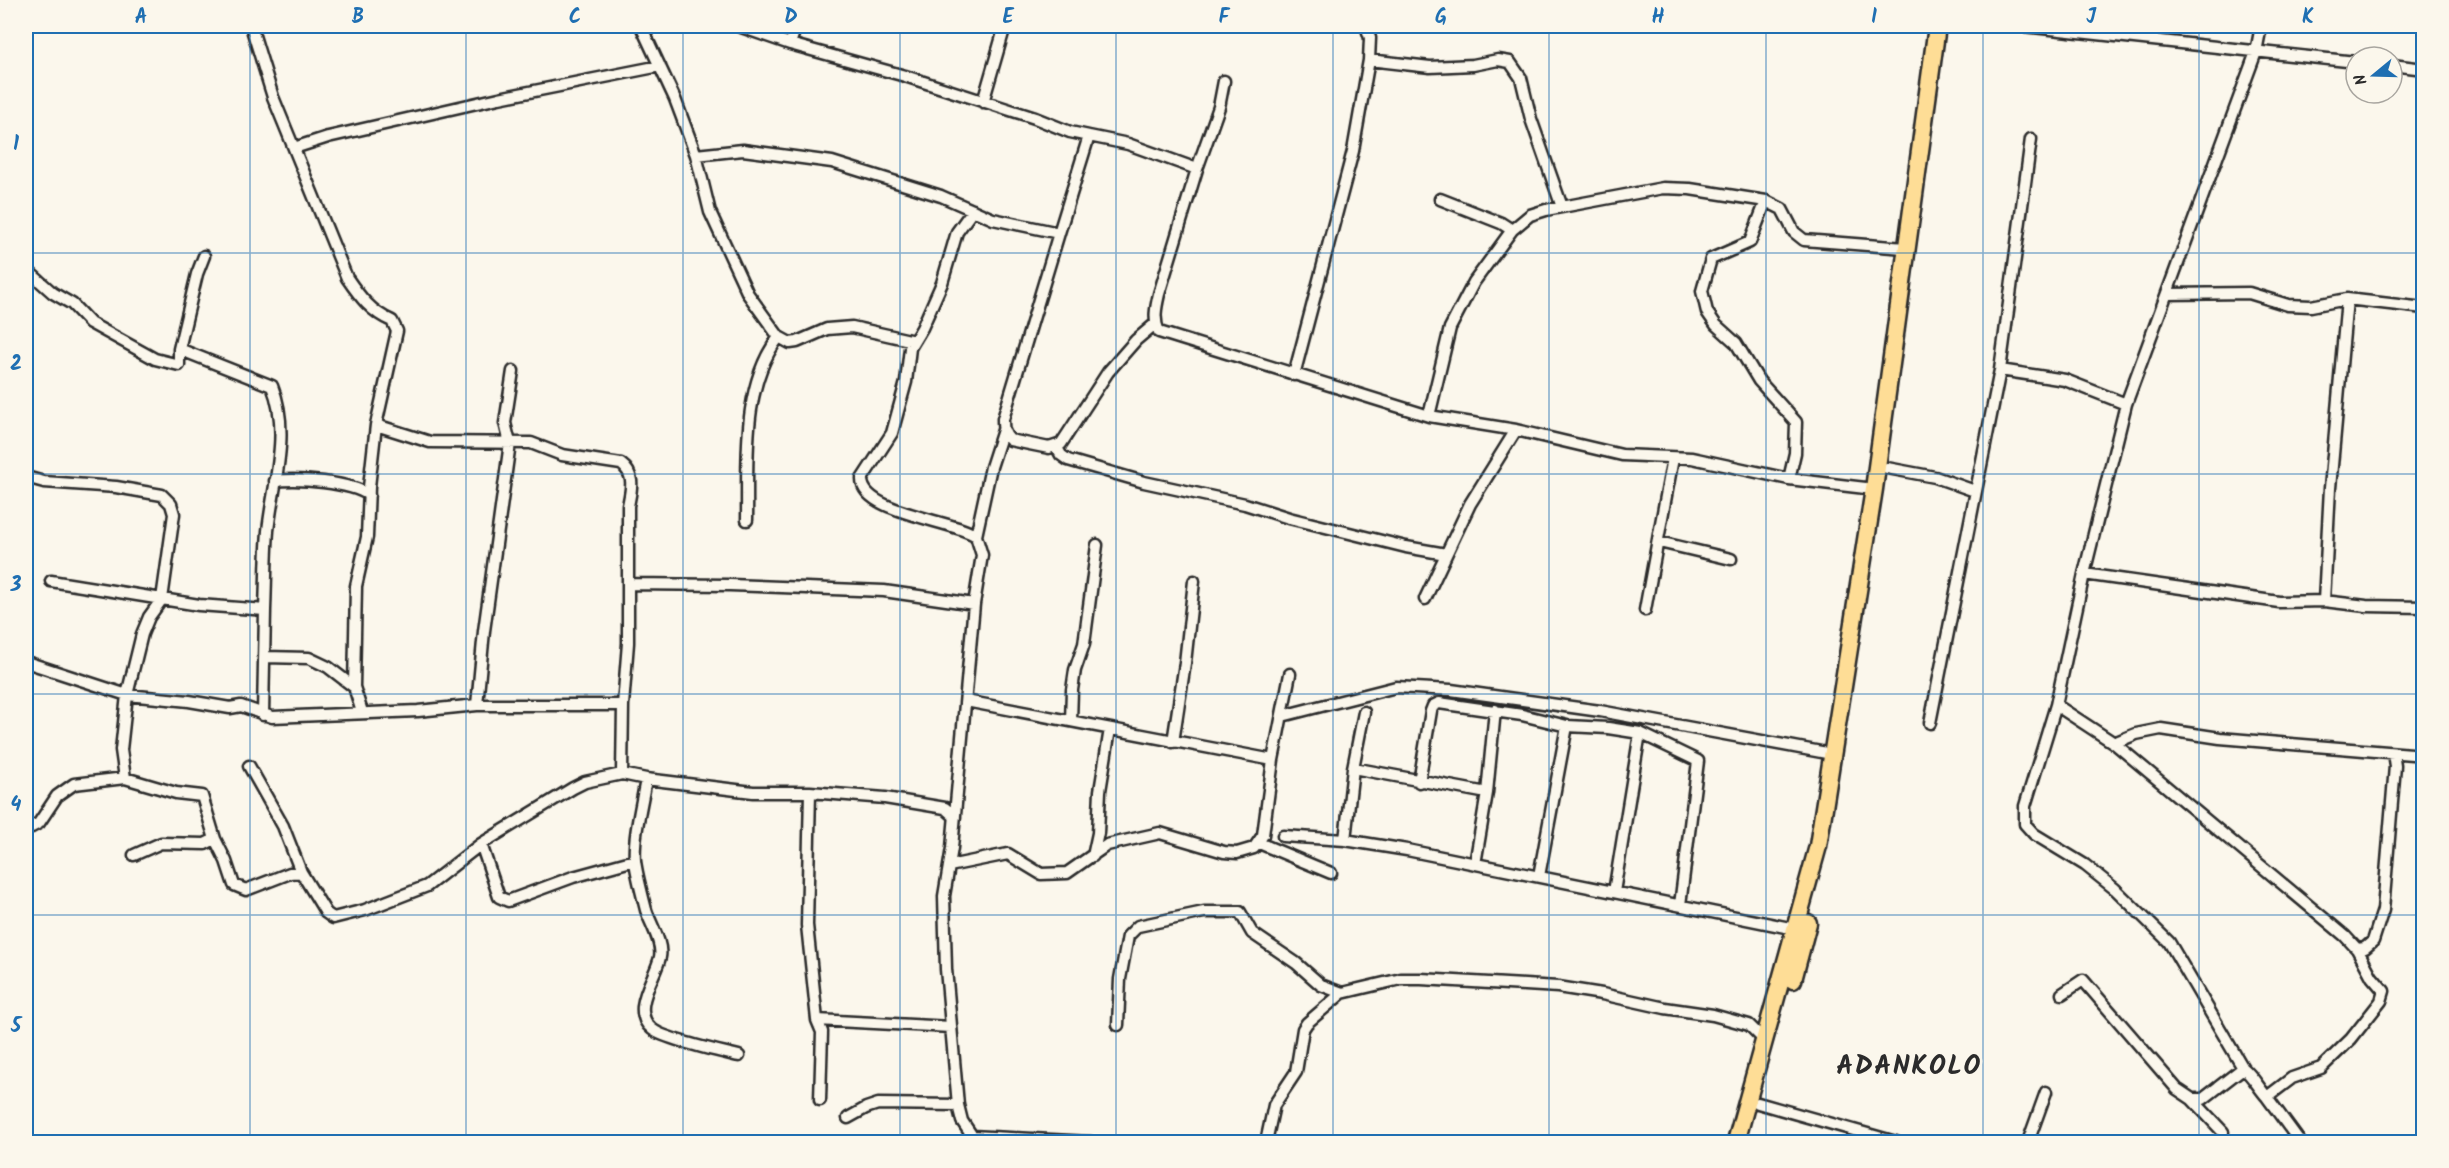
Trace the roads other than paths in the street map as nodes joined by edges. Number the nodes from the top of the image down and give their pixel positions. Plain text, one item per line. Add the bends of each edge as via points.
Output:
1 (251, 26) edge
2 (641, 26) edge
3 (738, 26) edge
4 (796, 26) edge
5 (1005, 26) edge
6 (1366, 26) edge
7 (1936, 26) edge
8 (1945, 26) edge
9 (2022, 26) edge
10 (2261, 26) edge
11 (2066, 28) edge
12 (790, 44) junction
13 (2256, 52) junction
14 (1369, 60) junction
15 (2344, 61) edge
16 (660, 66) junction
17 (2404, 66) edge
18 (2424, 69) edge
19 (1224, 81) dead end
20 (983, 102) junction
21 (1089, 136) junction
22 (2031, 139) dead end
23 (294, 148) junction
24 (696, 155) junction
25 (1197, 169) junction
26 (1440, 199) dead end
27 (1766, 201) junction
28 (1562, 207) junction
29 (973, 210) junction
30 (1512, 230) junction
31 (1059, 233) junction
32 (1905, 248) junction
33 (204, 256) dead end
34 (26, 269) edge
35 (2167, 294) junction
36 (2347, 299) junction
37 (2424, 308) edge
38 (1155, 324) junction
39 (779, 337) junction
40 (914, 341) junction
41 (179, 349) junction
42 (2000, 370) junction
43 (513, 371) dead end
44 (1294, 375) junction
45 (2126, 404) junction
46 (1429, 416) junction
47 (376, 425) junction
48 (1003, 430) junction
49 (1516, 430) junction
50 (510, 443) junction
51 (1056, 446) junction
52 (1673, 458) junction
53 (1887, 468) junction
54 (26, 477) edge
55 (1789, 479) junction
56 (275, 481) junction
57 (1874, 489) junction
58 (1975, 491) junction
59 (369, 495) junction
60 (747, 520) dead end
61 (976, 536) junction
62 (1659, 542) junction
63 (1097, 545) dead end
64 (1446, 554) junction
65 (1731, 559) dead end
66 (2084, 574) junction
67 (51, 581) dead end
68 (1194, 581) dead end
69 (629, 584) junction
70 (162, 599) junction
71 (1425, 599) dead end
72 (2324, 601) junction
73 (974, 604) junction
74 (2424, 607) edge
75 (265, 609) junction
76 (1645, 610) dead end
77 (264, 657) junction
78 (26, 662) edge
79 (1290, 674) dead end
80 (354, 687) junction
81 (127, 695) junction
82 (966, 701) junction
83 (477, 705) junction
84 (623, 705) junction
85 (2056, 705) junction
86 (1495, 710) junction
87 (362, 712) junction
88 (1364, 712) dead end
89 (262, 715) junction
90 (1282, 716) junction
91 (1071, 721) junction
92 (1930, 723) dead end
93 (1567, 726) junction
94 (1110, 729) junction
95 (1640, 733) junction
96 (1173, 742) junction
97 (2114, 743) junction
98 (2392, 753) junction
99 (1833, 754) junction
100 (2424, 755) edge
101 (1273, 760) junction
102 (249, 766) dead end
103 (1353, 768) junction
104 (622, 774) junction
105 (125, 778) junction
106 (646, 779) junction
107 (1419, 782) junction
108 (810, 792) junction
109 (1487, 793) junction
110 (954, 817) junction
111 (26, 830) edge
112 (1283, 836) dead end
113 (215, 839) junction
114 (1345, 840) junction
115 (1259, 843) junction
116 (481, 844) junction
117 (134, 855) dead end
118 (1093, 856) junction
119 (635, 860) junction
120 (1476, 864) junction
121 (949, 866) junction
122 (302, 872) junction
123 (1331, 873) dead end
124 (1539, 876) junction
125 (1614, 892) junction
126 (1680, 905) junction
127 (1801, 930) junction
128 (2357, 949) junction
129 (1342, 993) junction
130 (2062, 994) dead end
131 (817, 1020) junction
132 (1118, 1025) dead end
133 (951, 1027) junction
134 (1765, 1041) junction
135 (739, 1056) dead end
136 (2243, 1068) junction
137 (2046, 1092) dead end
138 (2267, 1097) junction
139 (2192, 1099) junction
140 (820, 1100) dead end
141 (1758, 1103) junction
142 (958, 1105) junction
143 (848, 1118) dead end
144 (2223, 1132) dead end
145 (971, 1139) edge
146 (1091, 1143) edge
147 (1266, 1143) edge
148 (1736, 1143) edge
149 (1748, 1143) edge
150 (1896, 1143) edge
151 (2028, 1143) edge
152 (2300, 1143) edge

1 - 23 street
2 - 16 street
3 - 12 street
4 - 12 street
5 - 20 street
6 - 14 street
7 - 32 main road
8 - 53 main road
9 - 11 street
10 - 13 street
11 - 13 street
12 - 20 street
13 - 15 street
13 - 35 street
14 - 28 street via 1430,67 1510,62 1521,78
14 - 44 street via 1353,151
16 - 23 street via 500,98
16 - 24 street
17 - 18 street
19 - 25 street
20 - 21 street
21 - 25 street via 1128,144
21 - 31 street
22 - 42 street
23 - 47 street via 347,278 362,300 378,315 392,321 397,331
24 - 29 street via 743,150 832,162 897,180
24 - 39 street via 710,212 748,294
25 - 38 street via 1159,294
26 - 30 street
27 - 28 street via 1663,188
27 - 32 street via 1782,209 1794,232 1804,240
27 - 55 street via 1750,242 1711,259 1704,277 1703,302 1710,318 1736,343 1759,381 1796,422
28 - 30 street via 1530,215
29 - 31 street via 993,219
29 - 40 street via 957,232 942,283
30 - 46 street via 1474,282 1450,328
31 - 48 street via 1003,419
32 - 57 main road
33 - 41 street
34 - 41 street via 90,323 129,346 178,365
35 - 36 street via 2249,293 2288,305 2311,306
35 - 45 street
36 - 37 street
36 - 72 street
38 - 44 street via 1159,332
38 - 51 street via 1108,372 1065,439
39 - 40 street via 790,343 827,329 852,327
39 - 60 street via 767,353 754,391
40 - 61 street via 892,433 862,479 862,486 866,494 914,516 966,529
41 - 56 street via 272,386 281,426
42 - 45 street via 2065,380
42 - 58 street
43 - 50 street via 505,423
44 - 46 street
45 - 66 street
46 - 49 street
47 - 50 street via 430,442
47 - 59 street
48 - 51 street via 1010,440
48 - 61 street
49 - 52 street via 1622,454
49 - 64 street via 1470,504
50 - 69 street via 531,443 562,455 621,464 628,469 632,477 628,506
50 - 83 street
51 - 64 street via 1068,460 1144,482
52 - 55 street via 1692,458
52 - 62 street
53 - 58 street via 1935,477
53 - 127 main road via 1826,848
54 - 70 street via 162,495 174,514
55 - 57 street
56 - 59 street via 326,483
56 - 75 street
57 - 99 main road
58 - 92 street
59 - 80 street via 367,537 356,586
61 - 73 street via 982,555
62 - 65 street
62 - 76 street
63 - 91 street via 1084,644 1072,690
64 - 71 street
66 - 72 street via 2279,602
66 - 85 street
67 - 70 street
68 - 96 street
69 - 73 street via 884,591
69 - 84 street
70 - 75 street
70 - 81 street via 142,634
72 - 74 street
73 - 82 street
75 - 77 street
77 - 80 street via 309,658
77 - 89 street
78 - 81 street
79 - 90 street
80 - 87 street
81 - 89 street via 230,708 241,706
81 - 105 street via 121,750
82 - 91 street
82 - 110 street
83 - 84 street
83 - 87 street
84 - 104 street
85 - 97 street
85 - 136 street via 2025,806 2025,824 2115,889 2169,942
86 - 93 street
86 - 107 street via 1439,703 1433,706
86 - 109 street
87 - 89 street
88 - 103 street
90 - 99 street via 1396,687 1451,690 1600,711
90 - 101 street
91 - 94 street
93 - 95 street
93 - 124 street
94 - 96 street
94 - 118 street
95 - 125 street
95 - 126 street via 1698,761
96 - 101 street
97 - 98 street via 2161,729
97 - 128 street
98 - 100 street
98 - 128 street via 2395,766 2383,910 2373,941
99 - 127 main road
101 - 115 street
102 - 122 street via 283,826
103 - 107 street
103 - 114 street
104 - 106 street
104 - 116 street via 585,782
105 - 111 street via 74,784 57,796 39,823
105 - 113 street via 202,796
106 - 108 street via 753,792
106 - 119 street
107 - 109 street
108 - 110 street via 945,808
108 - 131 street via 807,925
109 - 120 street
110 - 121 street
112 - 114 street
113 - 117 street via 205,844 161,843
113 - 122 street via 234,885 246,890
114 - 120 street
115 - 118 street via 1249,851 1224,852 1160,833 1107,845
115 - 123 street
116 - 119 street via 499,897 508,902 573,877
116 - 122 street via 426,886 333,918 326,913
118 - 121 street via 1068,873 1041,874 1008,854
119 - 135 street via 661,957 643,1003 646,1020 652,1030 675,1039
120 - 124 street
121 - 133 street via 944,915
124 - 125 street
125 - 126 street
126 - 127 street
127 - 134 main road
127 - 141 main road
128 - 138 street via 2384,991 2381,1001 2351,1039 2321,1068 2292,1078
129 - 132 street via 1321,985 1252,933 1240,912 1204,912 1138,926 1128,936 1120,979
129 - 134 street via 1410,979 1558,987 1713,1015 1749,1025
129 - 147 street via 1303,1029 1300,1060 1274,1105
130 - 139 street via 2082,980 2177,1089
131 - 133 street
131 - 140 street via 822,1032
133 - 142 street
134 - 148 main road
136 - 138 street
136 - 139 street via 2203,1099
137 - 151 street
138 - 152 street
139 - 144 street
141 - 149 main road
141 - 150 street
142 - 143 street via 878,1104
142 - 145 street
145 - 146 street

